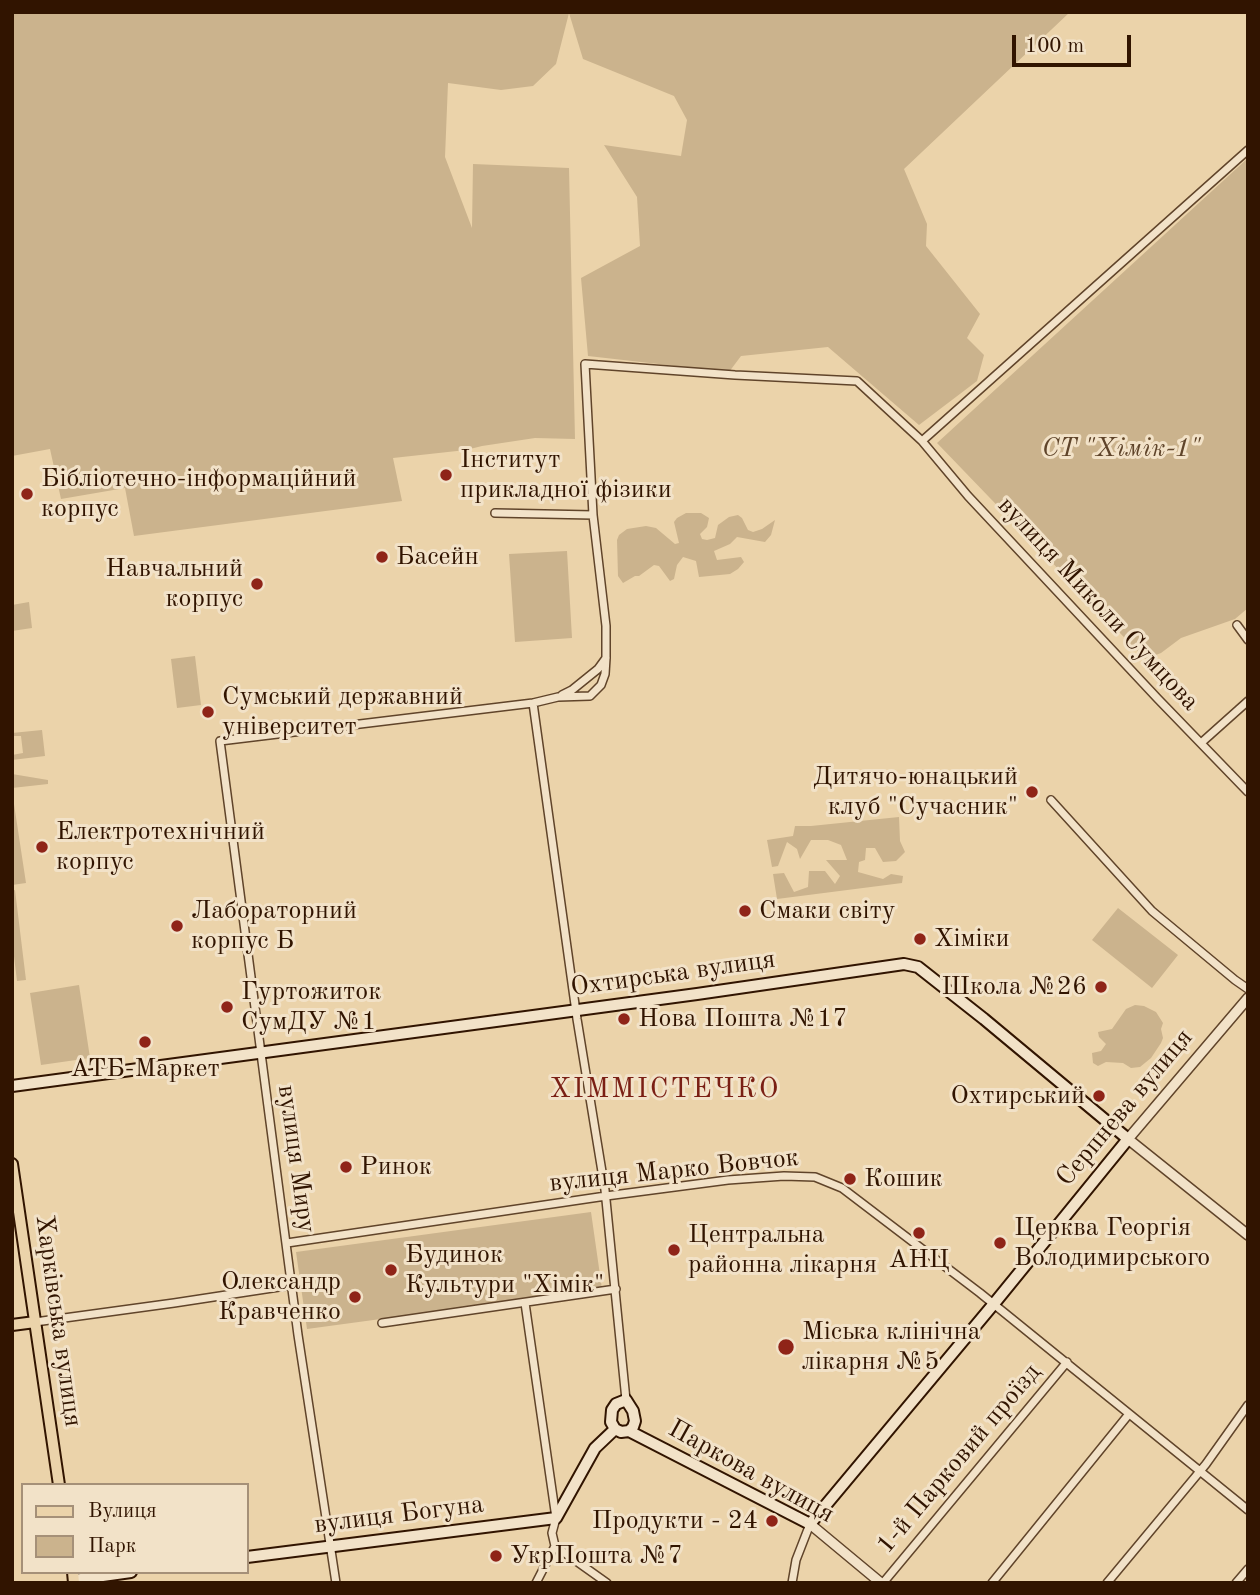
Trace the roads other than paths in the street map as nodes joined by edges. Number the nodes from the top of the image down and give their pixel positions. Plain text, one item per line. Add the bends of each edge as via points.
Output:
1 (1248, 150) edge
2 (922, 441) junction
3 (495, 513) dead end
4 (593, 515) junction
5 (1237, 625) dead end
6 (1248, 640) edge
7 (606, 658) junction
8 (558, 697) junction
9 (1248, 701) edge
10 (533, 703) junction
11 (1200, 743) junction
12 (1248, 792) edge
13 (1051, 800) dead end
14 (1248, 989) edge
15 (1248, 998) edge
16 (576, 1010) junction
17 (261, 1053) junction
18 (12, 1086) edge
19 (1128, 1139) junction
20 (12, 1164) edge
21 (606, 1196) junction
22 (1248, 1235) edge
23 (287, 1243) junction
24 (292, 1284) junction
25 (616, 1289) junction
26 (525, 1303) junction
27 (993, 1304) junction
28 (35, 1322) junction
29 (382, 1323) dead end
30 (12, 1325) edge
31 (1067, 1362) junction
32 (626, 1400) junction
33 (1248, 1405) edge
34 (1129, 1414) junction
35 (615, 1429) junction
36 (629, 1431) junction
37 (1200, 1471) junction
38 (59, 1483) edge
39 (1248, 1510) edge
40 (556, 1518) junction
41 (810, 1524) junction
42 (331, 1546) junction
43 (555, 1546) junction
44 (248, 1557) edge
45 (1248, 1569) edge
46 (112, 1574) edge
47 (74, 1578) edge
48 (336, 1583) edge
49 (536, 1583) edge
50 (607, 1583) edge
51 (792, 1583) edge
52 (882, 1583) edge
53 (992, 1583) edge
54 (1107, 1583) edge
55 (1236, 1583) edge

1 - 2 street
2 - 4 street, вулиця Миколи Сумцова via 857,381 585,364
2 - 11 street, вулиця Миколи Сумцова
3 - 4 street
4 - 7 street
5 - 6 street
7 - 8 street
7 - 8 street via 601,685 590,696
8 - 10 street
9 - 11 street
10 - 16 street
10 - 17 street, вулиця Миру via 220,741
11 - 12 street, вулиця Миколи Сумцова
13 - 14 street via 1152,911
15 - 19 street, Серпнева вулиця
16 - 17 main road, Охтирська вулиця
16 - 19 main road, Охтирська вулиця via 895,965 918,967
16 - 21 street
17 - 18 main road, Охтирська вулиця
17 - 23 street, вулиця Миру
19 - 22 street, Охтирська вулиця
19 - 27 main road, Серпнева вулиця
20 - 28 main road, Харківська вулиця
21 - 23 street, вулиця Марко Вовчок
21 - 25 street
21 - 27 street, вулиця Марко Вовчок via 728,1180 815,1177 848,1192
23 - 24 street, вулиця Миру
24 - 28 street
24 - 42 street, вулиця Миру
25 - 26 street
25 - 32 street
26 - 29 street
26 - 40 street
27 - 31 street, вулиця Марко Вовчок
27 - 41 main road, Серпнева вулиця
28 - 30 main road
28 - 38 main road, Харківська вулиця
31 - 34 street, вулиця Марко Вовчок
31 - 52 street, 1-й Парковий проїзд
32 - 35 main road via 612,1409
32 - 36 main road via 635,1421
33 - 37 street
34 - 37 street, вулиця Марко Вовчок
34 - 53 street
35 - 36 main road
35 - 40 main road via 595,1448
36 - 41 main road, Паркова вулиця
37 - 39 street, вулиця Марко Вовчок
37 - 54 street
40 - 42 main road, вулиця Богуна
40 - 43 street
41 - 51 street, Серпнева вулиця
41 - 52 street, Паркова вулиця
42 - 44 main road, вулиця Богуна
42 - 48 street, вулиця Миру
43 - 49 street
43 - 50 street
45 - 55 street
46 - 47 main road

